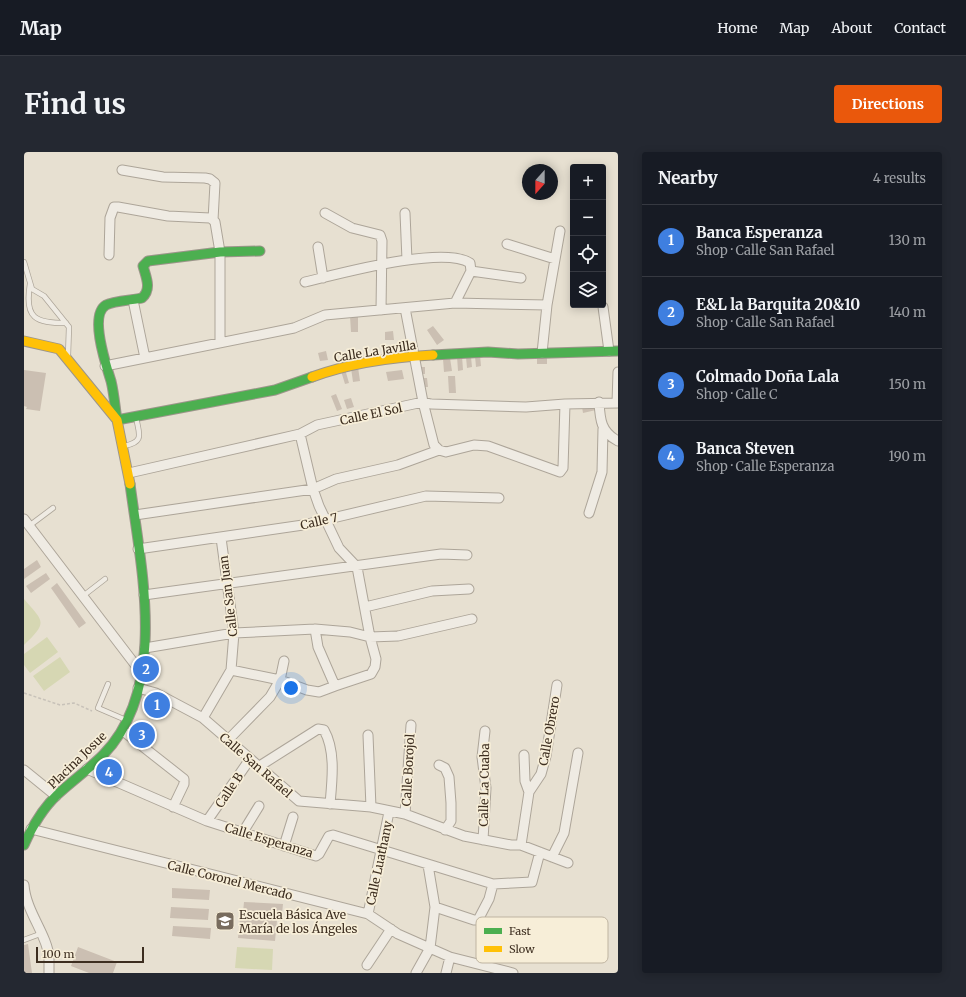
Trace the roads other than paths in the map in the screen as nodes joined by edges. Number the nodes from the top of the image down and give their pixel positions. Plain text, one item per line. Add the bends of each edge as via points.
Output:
1 (122, 170) dead end
2 (324, 213) dead end
3 (405, 214) dead end
4 (213, 220) junction
5 (560, 232) dead end
6 (507, 244) dead end
7 (318, 247) dead end
8 (220, 252) junction
9 (260, 252) dead end
10 (109, 255) dead end
11 (555, 259) junction
12 (407, 260) junction
13 (24, 262) edge
14 (382, 264) junction
15 (471, 271) junction
16 (323, 278) junction
17 (521, 278) dead end
18 (305, 282) dead end
19 (30, 284) junction
20 (133, 300) junction
21 (455, 303) junction
22 (547, 305) junction
23 (405, 308) junction
24 (603, 308) edge
25 (382, 310) junction
26 (66, 323) junction
27 (24, 341) edge
28 (220, 342) junction
29 (614, 351) edge
30 (542, 352) junction
31 (413, 356) junction
32 (68, 358) junction
33 (144, 358) junction
34 (105, 366) junction
35 (618, 372) edge
36 (423, 402) junction
37 (599, 402) junction
38 (618, 403) edge
39 (565, 404) junction
40 (136, 417) junction
41 (117, 420) junction
42 (603, 430) junction
43 (300, 434) junction
44 (618, 441) edge
45 (123, 446) junction
46 (439, 450) junction
47 (129, 473) junction
48 (313, 489) junction
49 (499, 498) dead end
50 (53, 508) dead end
51 (589, 513) dead end
52 (134, 516) junction
53 (325, 519) junction
54 (26, 522) edge
55 (221, 538) junction
56 (138, 549) junction
57 (467, 555) dead end
58 (357, 567) junction
59 (105, 579) dead end
60 (226, 584) junction
61 (469, 589) dead end
62 (144, 595) junction
63 (83, 596) junction
64 (365, 608) junction
65 (472, 618) dead end
66 (315, 629) junction
67 (234, 632) junction
68 (370, 637) junction
69 (145, 648) junction
70 (284, 662) dead end
71 (231, 670) junction
72 (140, 672) junction
73 (280, 680) junction
74 (108, 684) dead end
75 (557, 684) dead end
76 (335, 686) junction
77 (138, 688) junction
78 (203, 718) junction
79 (128, 721) junction
80 (410, 725) dead end
81 (123, 731) junction
82 (485, 731) dead end
83 (368, 735) dead end
84 (228, 740) junction
85 (578, 753) dead end
86 (524, 755) dead end
87 (250, 759) junction
88 (439, 765) dead end
89 (258, 766) junction
90 (87, 769) junction
91 (24, 770) edge
92 (529, 792) junction
93 (56, 796) junction
94 (330, 804) junction
95 (259, 806) dead end
96 (173, 807) junction
97 (371, 807) junction
98 (389, 812) junction
99 (405, 814) junction
100 (292, 817) dead end
101 (207, 821) junction
102 (31, 829) junction
103 (445, 830) junction
104 (243, 832) junction
105 (483, 840) junction
106 (24, 845) edge
107 (521, 845) junction
108 (284, 846) junction
109 (382, 850) junction
110 (540, 852) junction
111 (552, 857) junction
112 (568, 864) dead end
113 (428, 865) junction
114 (493, 884) junction
115 (24, 885) edge
116 (435, 907) junction
117 (368, 914) junction
118 (480, 917) edge
119 (476, 920) edge
120 (391, 929) junction
121 (40, 934) junction
122 (24, 940) edge
123 (430, 948) junction
124 (450, 957) junction
125 (367, 965) dead end
126 (49, 973) edge
127 (416, 973) edge
128 (446, 973) edge
129 (513, 973) edge

1 - 4 street via 163,177 210,179 215,183
2 - 14 street via 352,228 380,236
3 - 12 street
4 - 8 street
4 - 10 street via 114,207 110,218
5 - 11 street
6 - 11 street
7 - 16 street
8 - 9 street
8 - 20 street via 145,263 143,266 148,291 142,298
8 - 28 street
11 - 22 street
12 - 14 street
12 - 15 street via 463,258 470,263
13 - 19 lane
14 - 16 street
14 - 25 street
15 - 17 street
15 - 21 street
16 - 18 street
19 - 26 lane via 32,289 44,296
19 - 26 lane via 25,306 28,315 39,321
20 - 33 street
20 - 34 street, Placina Josue via 106,305 99,312
21 - 22 street
21 - 23 street
22 - 30 street
23 - 25 street
23 - 31 street
24 - 29 street
25 - 28 street via 325,315 294,328
26 - 32 lane via 69,332
27 - 32 street via 52,346
28 - 33 street
29 - 30 street, Calle La Javilla
30 - 31 street, Calle La Javilla
31 - 36 street
31 - 40 street, Calle La Javilla via 336,368 275,390
32 - 41 street
33 - 34 street
34 - 41 street, Placina Josue via 111,381
35 - 38 street
36 - 39 street, Calle El Sol via 526,408
36 - 43 street, Calle El Sol via 316,425
36 - 46 street via 434,445
37 - 38 street, Calle El Sol
37 - 39 street, Calle El Sol
37 - 42 street
39 - 46 street via 563,468 560,472 481,444 446,452
40 - 41 street, Calle La Javilla
40 - 45 lane via 138,441
41 - 45 street, Placina Josue
42 - 44 street
42 - 51 street via 602,472
43 - 47 street, Calle El Sol
43 - 48 street
45 - 47 street, Placina Josue
46 - 48 street via 398,465 336,479
47 - 52 street, Placina Josue
48 - 52 street
48 - 53 street
49 - 53 street, Calle 7 via 426,496
50 - 54 lane
52 - 56 street, Placina Josue
53 - 55 street, Calle 7
53 - 58 street via 339,548
54 - 63 street
55 - 56 street, Calle 7
55 - 60 street, Calle San Juan
56 - 62 street, Placina Josue
57 - 58 street via 441,554
58 - 60 street
58 - 64 street
59 - 63 lane
60 - 62 street
60 - 67 street, Calle San Juan
61 - 64 street via 432,591
62 - 69 street, Placina Josue
63 - 72 street
64 - 68 street
65 - 68 street via 398,636
66 - 67 street
66 - 68 street via 350,632
66 - 76 street via 318,647
67 - 69 street
67 - 71 street, Calle San Juan
68 - 76 street via 376,659 371,674
69 - 72 street, Placina Josue
70 - 73 street
71 - 73 street
71 - 78 street, Calle San Juan
72 - 77 street, Placina Josue
73 - 76 street via 319,692
73 - 84 street via 270,697
74 - 79 lane via 98,708
75 - 92 street, Calle Obrero via 545,762 541,774
77 - 78 street, Calle San Rafael via 156,693
77 - 79 street, Placina Josue
78 - 84 street, Calle San Rafael
79 - 81 street, Placina Josue
80 - 99 street, Calle Borojol
81 - 90 street, Placina Josue
81 - 96 street via 184,779
82 - 105 street, Calle La Cuaba via 482,757 486,788
83 - 97 street
84 - 87 street, Calle San Rafael
85 - 111 street via 564,833
86 - 92 street via 525,781
87 - 89 street, Calle San Rafael
87 - 101 street, Calle B
88 - 103 street via 445,768 448,777 451,803 451,821
89 - 94 street, Calle San Rafael via 298,801
89 - 94 street via 318,729 324,730 328,736 333,772
90 - 93 street, Placina Josue
90 - 96 street, Calle Esperanza
91 - 93 street
92 - 107 street, Calle Obrero
93 - 102 street, Placina Josue
94 - 97 street, Calle San Rafael
95 - 104 street
96 - 101 street, Calle Esperanza
97 - 98 street, Calle San Rafael
98 - 99 street, Calle San Rafael
98 - 109 street, Calle Luathany
99 - 103 street, Calle San Rafael
100 - 108 street
101 - 104 street, Calle Esperanza
102 - 106 street, Placina Josue
102 - 117 street, Calle Coronel Mercado
103 - 105 street, Calle San Rafael
104 - 108 street, Calle Esperanza
105 - 107 street, Calle San Rafael
107 - 110 street, Calle San Rafael
108 - 109 street, Calle Esperanza via 317,856 328,836 333,835
109 - 113 street, Calle Esperanza
109 - 117 street, Calle Luathany
110 - 111 street, Calle San Rafael
110 - 114 street, Calle Esperanza via 532,882
111 - 112 street, Calle San Rafael
113 - 114 street, Calle Esperanza
113 - 116 street
114 - 118 street
115 - 121 street via 25,897
116 - 119 street
116 - 123 street
117 - 120 street, Calle Coronel Mercado
120 - 123 street, Calle Coronel Mercado
120 - 125 street
121 - 122 lane
121 - 126 street via 49,956
123 - 124 street, Calle Coronel Mercado
123 - 127 street
124 - 128 street
124 - 129 street, Calle Coronel Mercado

